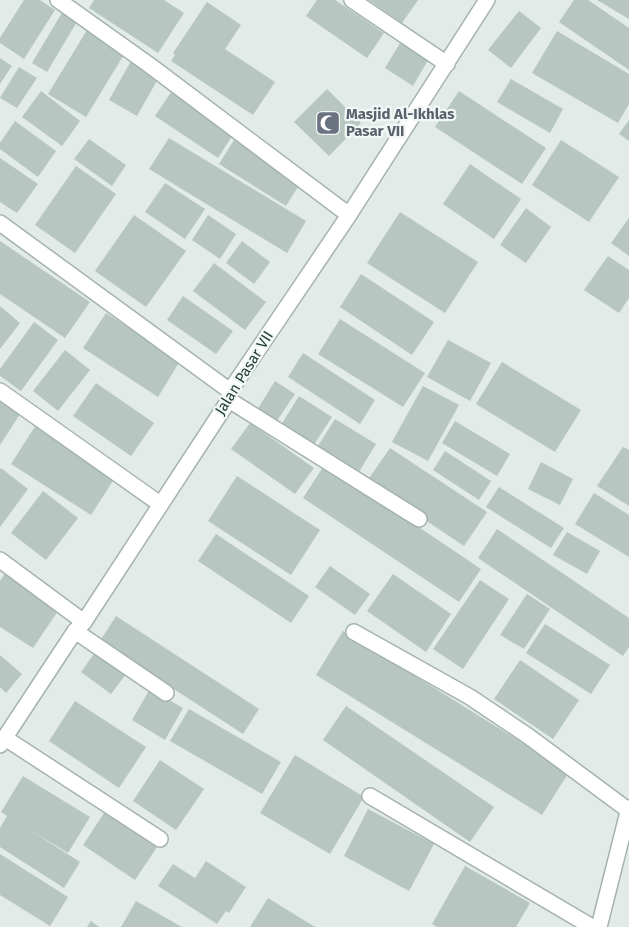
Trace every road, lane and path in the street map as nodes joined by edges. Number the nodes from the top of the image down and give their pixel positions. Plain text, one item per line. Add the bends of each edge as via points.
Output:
1 (58, 0) edge
2 (352, 0) edge
3 (487, 0) edge
4 (447, 64) junction
5 (349, 215) junction
6 (0, 223) edge
7 (0, 391) edge
8 (229, 395) junction
9 (160, 504) junction
10 (419, 520) dead end
11 (0, 560) edge
12 (80, 627) junction
13 (354, 632) dead end
14 (166, 693) dead end
15 (2, 742) edge
16 (370, 796) dead end
17 (629, 809) edge
18 (160, 839) dead end
19 (592, 927) edge
20 (599, 927) edge

1 - 5 street
2 - 4 street
3 - 4 street, Jalan Pasar VII
4 - 5 street, Jalan Pasar VII
5 - 8 street, Jalan Pasar VII
6 - 8 street
7 - 9 street
8 - 9 street, Jalan Pasar VII
8 - 10 street
9 - 12 street, Jalan Pasar VII
11 - 12 street
12 - 14 street
12 - 15 street, Jalan Pasar VII
13 - 17 street via 486,708
15 - 18 street
16 - 19 street
17 - 20 street

